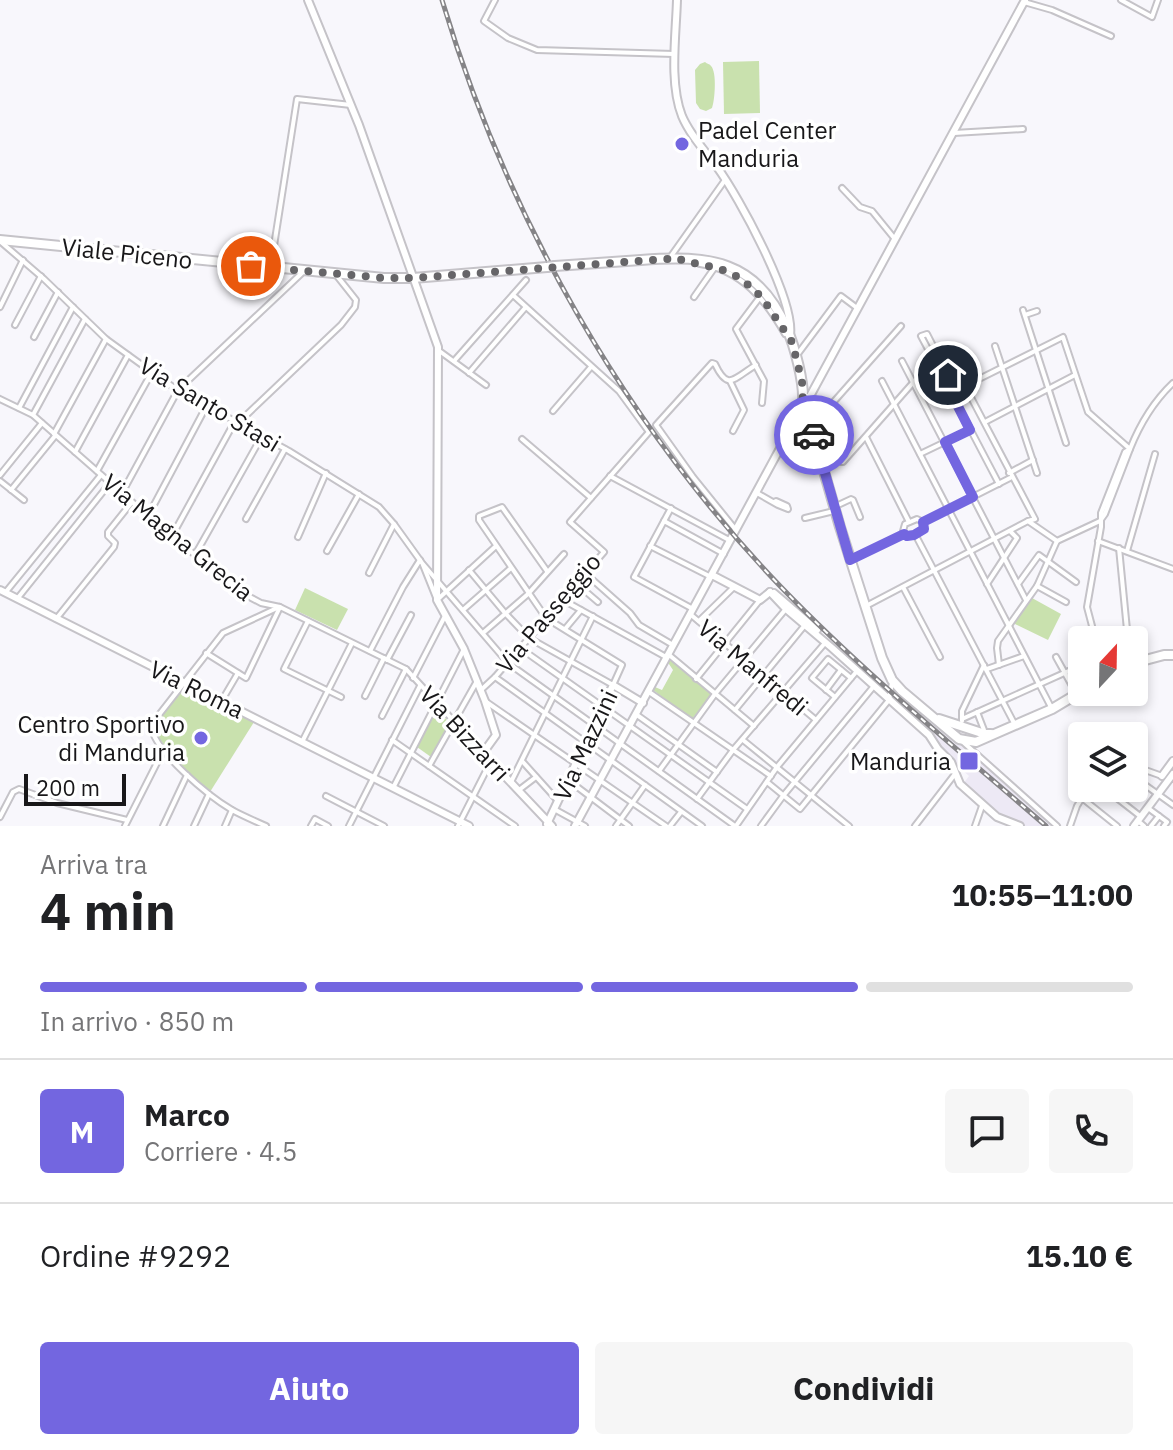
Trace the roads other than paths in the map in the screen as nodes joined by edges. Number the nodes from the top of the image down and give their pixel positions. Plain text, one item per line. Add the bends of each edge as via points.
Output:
1 (308, 0) edge
2 (495, 0) edge
3 (677, 0) edge
4 (1121, 0) edge
5 (1158, 0) edge
6 (1024, 1) edge
7 (1111, 36) dead end
8 (675, 54) junction
9 (351, 105) junction
10 (1023, 129) dead end
11 (952, 133) junction
12 (725, 180) junction
13 (842, 188) dead end
14 (894, 238) junction
15 (0, 240) edge
16 (674, 258) junction
17 (23, 260) junction
18 (271, 267) junction
19 (715, 267) junction
20 (304, 271) junction
21 (336, 274) junction
22 (41, 276) junction
23 (413, 278) junction
24 (526, 280) dead end
25 (781, 291) junction
26 (58, 292) junction
27 (513, 295) junction
28 (694, 297) dead end
29 (760, 297) junction
30 (771, 300) junction
31 (0, 307) edge
32 (73, 307) junction
33 (525, 308) junction
34 (781, 308) junction
35 (857, 308) junction
36 (1037, 311) dead end
37 (86, 319) junction
38 (15, 325) dead end
39 (901, 326) dead end
40 (34, 337) dead end
41 (106, 339) junction
42 (791, 339) junction
43 (995, 346) dead end
44 (438, 350) junction
45 (1037, 351) junction
46 (128, 355) junction
47 (795, 358) junction
48 (933, 360) junction
49 (454, 361) junction
50 (902, 361) dead end
51 (756, 365) junction
52 (591, 367) junction
53 (1002, 368) junction
54 (152, 372) junction
55 (469, 373) junction
56 (1075, 375) junction
57 (946, 378) junction
58 (730, 381) junction
59 (882, 381) dead end
60 (913, 382) junction
61 (802, 383) junction
62 (1173, 383) edge
63 (816, 384) junction
64 (486, 385) dead end
65 (965, 386) junction
66 (1049, 389) junction
67 (178, 390) junction
68 (0, 399) edge
69 (762, 403) dead end
70 (207, 405) junction
71 (894, 405) junction
72 (806, 406) junction
73 (1015, 406) junction
74 (19, 408) junction
75 (553, 411) dead end
76 (33, 415) junction
77 (236, 422) junction
78 (984, 422) junction
79 (42, 423) junction
80 (812, 424) junction
81 (970, 430) junction
82 (733, 431) dead end
83 (55, 434) junction
84 (262, 436) junction
85 (866, 437) junction
86 (522, 439) dead end
87 (820, 442) junction
88 (945, 442) junction
89 (1066, 443) dead end
90 (285, 449) junction
91 (1130, 449) junction
92 (75, 452) junction
93 (920, 454) junction
94 (1155, 454) dead end
95 (1033, 460) junction
96 (99, 473) junction
97 (326, 473) junction
98 (1037, 473) dead end
99 (1010, 475) junction
100 (610, 476) junction
101 (0, 478) edge
102 (110, 483) junction
103 (999, 484) junction
104 (11, 490) junction
105 (122, 493) junction
106 (757, 493) junction
107 (359, 494) junction
108 (973, 497) junction
109 (591, 498) junction
110 (24, 500) dead end
111 (132, 502) junction
112 (774, 502) dead end
113 (671, 508) junction
114 (834, 509) junction
115 (949, 509) junction
116 (148, 516) junction
117 (860, 517) dead end
118 (805, 518) dead end
119 (246, 519) dead end
120 (664, 521) junction
121 (1028, 521) junction
122 (1100, 521) junction
123 (909, 522) junction
124 (923, 522) junction
125 (394, 524) junction
126 (737, 530) junction
127 (1010, 531) junction
128 (904, 534) junction
129 (915, 534) junction
130 (172, 536) junction
131 (298, 537) dead end
132 (995, 539) junction
133 (731, 541) junction
134 (1057, 541) junction
135 (1098, 541) junction
136 (496, 546) junction
137 (650, 546) junction
138 (1119, 548) junction
139 (327, 551) dead end
140 (970, 551) junction
141 (1127, 551) junction
142 (564, 554) dead end
143 (724, 554) junction
144 (195, 555) junction
145 (1005, 558) junction
146 (850, 560) junction
147 (421, 561) junction
148 (1047, 562) junction
149 (511, 568) junction
150 (1173, 569) edge
151 (469, 570) junction
152 (934, 570) junction
153 (547, 571) junction
154 (369, 573) dead end
155 (586, 574) junction
156 (712, 576) junction
157 (438, 580) junction
158 (1076, 582) dead end
159 (577, 584) junction
160 (987, 584) junction
161 (1018, 584) junction
162 (1037, 586) junction
163 (734, 587) junction
164 (903, 587) junction
165 (447, 591) junction
166 (486, 591) junction
167 (3, 592) edge
168 (770, 592) junction
169 (528, 594) junction
170 (17, 599) junction
171 (437, 600) junction
172 (563, 600) junction
173 (760, 600) junction
174 (1027, 601) junction
175 (598, 602) dead end
176 (1066, 602) dead end
177 (865, 606) junction
178 (280, 607) junction
179 (786, 609) junction
180 (463, 610) junction
181 (581, 610) junction
182 (692, 611) junction
183 (505, 613) junction
184 (411, 615) dead end
185 (445, 615) junction
186 (593, 616) junction
187 (546, 618) junction
188 (56, 619) junction
189 (308, 621) junction
190 (699, 621) junction
191 (805, 625) junction
192 (1009, 625) junction
193 (1092, 626) edge
194 (1127, 626) edge
195 (565, 629) junction
196 (483, 633) junction
197 (529, 638) junction
198 (581, 640) junction
199 (352, 643) junction
200 (726, 643) junction
201 (826, 643) junction
202 (673, 645) junction
203 (520, 648) junction
204 (464, 649) junction
205 (370, 651) junction
206 (206, 653) junction
207 (1173, 655) edge
208 (667, 656) junction
209 (1024, 656) junction
210 (940, 657) dead end
211 (1056, 657) dead end
212 (385, 659) junction
213 (744, 659) junction
214 (1148, 659) edge
215 (571, 661) junction
216 (508, 663) junction
217 (999, 665) junction
218 (986, 667) junction
219 (406, 669) junction
220 (841, 670) junction
221 (857, 671) junction
222 (1068, 671) edge
223 (1065, 672) junction
224 (238, 673) junction
225 (764, 676) junction
226 (1068, 676) edge
227 (495, 677) junction
228 (413, 678) junction
229 (562, 678) junction
230 (851, 678) junction
231 (696, 679) junction
232 (892, 680) junction
233 (477, 681) junction
234 (183, 683) junction
235 (1039, 684) junction
236 (613, 685) junction
237 (420, 686) junction
238 (874, 686) junction
239 (481, 690) junction
240 (826, 690) junction
241 (328, 691) junction
242 (649, 692) junction
243 (783, 692) junction
244 (715, 694) junction
245 (553, 695) junction
246 (365, 696) dead end
247 (341, 697) dead end
248 (835, 697) junction
249 (889, 700) junction
250 (1003, 700) junction
251 (1068, 700) edge
252 (485, 701) junction
253 (221, 702) junction
254 (437, 703) junction
255 (643, 703) junction
256 (603, 706) junction
257 (1052, 709) junction
258 (735, 710) junction
259 (977, 712) junction
260 (544, 713) junction
261 (637, 715) junction
262 (382, 716) dead end
263 (816, 720) junction
264 (453, 721) junction
265 (694, 722) junction
266 (962, 723) junction
267 (594, 725) junction
268 (1015, 725) junction
269 (630, 726) junction
270 (754, 726) junction
271 (951, 727) junction
272 (535, 734) junction
273 (978, 739) junction
274 (392, 740) junction
275 (743, 740) junction
276 (302, 742) junction
277 (586, 742) junction
278 (620, 744) junction
279 (678, 744) junction
280 (164, 749) junction
281 (733, 750) junction
282 (411, 753) junction
283 (483, 753) junction
284 (670, 755) junction
285 (491, 761) junction
286 (522, 761) junction
287 (612, 761) junction
288 (1173, 761) edge
289 (576, 763) junction
290 (429, 766) junction
291 (777, 767) junction
292 (659, 771) junction
293 (1148, 771) edge
294 (717, 772) junction
295 (955, 774) junction
296 (187, 775) junction
297 (771, 776) junction
298 (536, 777) junction
299 (373, 778) junction
300 (1169, 778) edge
301 (568, 780) junction
302 (601, 781) junction
303 (511, 782) junction
304 (709, 782) junction
305 (767, 782) junction
306 (795, 782) junction
307 (645, 785) junction
308 (393, 788) junction
309 (1148, 788) edge
310 (519, 790) junction
311 (209, 794) junction
312 (811, 795) junction
313 (1158, 795) junction
314 (326, 796) dead end
315 (783, 796) junction
316 (473, 797) junction
317 (591, 798) junction
318 (697, 799) junction
319 (558, 801) junction
320 (633, 802) junction
321 (1080, 802) edge
322 (1087, 802) edge
323 (1118, 802) edge
324 (983, 804) junction
325 (1173, 805) edge
326 (1148, 808) junction
327 (554, 809) junction
328 (747, 809) junction
329 (232, 810) junction
330 (681, 811) junction
331 (356, 812) junction
332 (1159, 816) junction
333 (0, 817) edge
334 (249, 819) junction
335 (620, 820) junction
336 (1139, 822) edge
337 (126, 823) edge
338 (371, 823) edge
339 (459, 824) edge
340 (576, 824) edge
341 (762, 824) edge
342 (549, 825) edge
343 (847, 825) edge
344 (163, 826) edge
345 (194, 826) edge
346 (225, 826) edge
347 (245, 826) edge
348 (266, 826) edge
349 (311, 826) edge
350 (328, 826) edge
351 (349, 826) edge
352 (384, 826) edge
353 (469, 826) edge
354 (515, 826) edge
355 (585, 826) edge
356 (616, 826) edge
357 (629, 826) edge
358 (668, 826) edge
359 (702, 826) edge
360 (735, 826) edge
361 (769, 826) edge
362 (915, 826) edge
363 (975, 826) edge
364 (1020, 826) edge
365 (1057, 826) edge
366 (1070, 826) edge
367 (1117, 826) edge
368 (1151, 826) edge
369 (1164, 826) edge

1 - 9 street
2 - 8 street via 484,21 537,50
3 - 8 street
4 - 5 street via 1152,17
6 - 7 street
6 - 11 street
8 - 12 street via 675,90 682,116
9 - 18 street via 297,99
9 - 23 street
10 - 11 street
11 - 14 street
12 - 16 street
12 - 25 street
13 - 14 street via 860,207 872,211
14 - 35 street
15 - 17 street, Via Santo Stasi
15 - 18 main road, Viale Piceno
16 - 19 street
16 - 23 main road, Viale Piceno
16 - 30 main road, Viale Piceno via 724,264 755,282
17 - 22 street, Via Santo Stasi
17 - 31 street
18 - 20 main road, Viale Piceno
19 - 28 street
19 - 29 street via 736,276
20 - 21 main road, Viale Piceno
20 - 67 street
21 - 23 main road, Viale Piceno
21 - 77 street via 356,300 352,313
22 - 26 street, Via Santo Stasi
22 - 38 street
23 - 44 street
24 - 27 street
25 - 30 street
25 - 34 street
26 - 32 street, Via Santo Stasi
26 - 40 street
27 - 33 street, Via Passeggio
27 - 49 street
29 - 42 street
29 - 51 street via 736,329
30 - 34 main road, Viale Piceno
32 - 37 street, Via Santo Stasi
32 - 74 street
33 - 52 street, Via Passeggio
33 - 55 street
34 - 42 main road, Viale Piceno
35 - 47 street via 841,296
35 - 63 street
36 - 45 street via 1024,312
37 - 41 street, Via Santo Stasi
37 - 76 street
39 - 80 street
41 - 46 street, Via Santo Stasi
41 - 83 street
42 - 47 main road, Viale Piceno
43 - 53 street
44 - 49 street
44 - 157 street
45 - 53 street
45 - 56 street via 1063,337
45 - 66 street
46 - 54 street, Via Santo Stasi
46 - 92 street
47 - 61 main road, Viale Piceno
48 - 57 street
48 - 57 street via 921,336 927,334
48 - 60 street
49 - 55 street
50 - 60 street
51 - 58 street
51 - 69 street via 764,381
52 - 75 street
52 - 100 street, Via Passeggio via 619,391 649,432
53 - 65 street
53 - 73 street
54 - 67 street, Via Santo Stasi
54 - 96 street
55 - 64 street
56 - 66 street
56 - 91 street via 1088,412
57 - 65 street
57 - 81 street
58 - 82 street via 744,410
58 - 126 street via 722,379 712,363 656,427
59 - 71 street
60 - 71 street
60 - 88 street
61 - 63 street
61 - 72 main road, Viale Piceno
62 - 91 street via 1151,408
63 - 72 street
65 - 78 street
66 - 73 street
66 - 89 street
67 - 70 street, Via Santo Stasi
67 - 105 street
68 - 74 street, Via Magna Grecia
70 - 77 street, Via Santo Stasi
70 - 116 street
71 - 85 street
71 - 93 street
72 - 80 main road, Viale Piceno
72 - 80 street via 802,417
72 - 106 street
73 - 78 street
73 - 95 street
74 - 76 street, Via Magna Grecia
76 - 79 street, Via Magna Grecia
77 - 84 street, Via Santo Stasi
77 - 130 street
78 - 99 street
79 - 83 street, Via Magna Grecia
79 - 101 street
80 - 87 main road, Viale Piceno
81 - 88 street
81 - 103 street
83 - 92 street, Via Magna Grecia
83 - 104 street
84 - 90 street, Via Santo Stasi
84 - 144 street
85 - 87 street via 841,462
85 - 123 street
86 - 109 street
87 - 114 main road, Viale Piceno
88 - 93 street
88 - 108 street
90 - 97 street, Via Santo Stasi
90 - 119 street
91 - 122 street
92 - 96 street, Via Magna Grecia
93 - 115 street
94 - 141 street
95 - 98 street
95 - 99 street
96 - 102 street, Via Magna Grecia
96 - 167 street
97 - 107 street, Via Santo Stasi
97 - 131 street
99 - 103 street
99 - 121 street via 1035,519
100 - 109 street, Via Passeggio
100 - 113 street
101 - 104 street
102 - 105 street, Via Magna Grecia
102 - 170 street
103 - 108 street
104 - 110 street
105 - 111 street, Via Magna Grecia
106 - 112 street
106 - 126 street
107 - 125 street, Via Santo Stasi
107 - 139 street
108 - 115 street
108 - 132 street
109 - 155 street, Via Passeggio via 570,522 604,552
111 - 116 street, Via Magna Grecia
111 - 188 street via 108,532 116,545
113 - 120 street
113 - 133 street
114 - 117 street via 851,499
114 - 118 street
114 - 146 main road, Viale Piceno
115 - 124 street
115 - 140 street
116 - 130 street, Via Magna Grecia
120 - 137 street
120 - 143 street
121 - 127 street
121 - 134 street
122 - 134 street
122 - 135 street
123 - 124 street
123 - 128 street
124 - 129 street via 924,529
125 - 147 street, Via Santo Stasi
125 - 154 street
126 - 133 street
127 - 132 street
127 - 145 street via 1017,538
128 - 129 street
128 - 146 street
129 - 152 street
130 - 144 street, Via Magna Grecia
132 - 140 street
132 - 145 street
133 - 143 street
134 - 148 street
135 - 138 street
135 - 193 street via 1087,607
136 - 149 street
136 - 151 street
136 - 153 street via 479,516 502,507
137 - 156 street
137 - 182 street, Via Manfredi via 634,577
138 - 141 street
138 - 194 street
140 - 152 street
140 - 160 street
141 - 150 street
142 - 153 street
143 - 156 street
144 - 178 street, Via Magna Grecia via 240,592
145 - 160 street
145 - 161 street
146 - 177 main road, Viale Piceno
147 - 157 street, Via Santo Stasi
147 - 171 street, Via Santo Stasi
147 - 205 street
148 - 158 street
148 - 161 street via 1039,555
148 - 162 street
149 - 166 street
149 - 169 street
151 - 165 street
151 - 166 street
152 - 164 street
152 - 218 street
153 - 169 street
155 - 159 street, Via Passeggio
155 - 202 street via 639,625
156 - 163 street
156 - 182 street
157 - 165 street, Via Santo Stasi
157 - 171 street
159 - 172 street, Via Passeggio
159 - 175 street
160 - 192 street
161 - 174 street
162 - 174 street
162 - 176 street
163 - 173 street
163 - 190 street
164 - 177 street
164 - 210 street
165 - 171 street
165 - 180 street, Via Santo Stasi
166 - 180 street
166 - 183 street
167 - 170 street, Via Roma
168 - 173 street
168 - 179 street
168 - 201 street via 820,632
169 - 183 street
169 - 187 street
170 - 188 street, Via Roma
171 - 185 street
172 - 181 street
172 - 187 street, Via Passeggio
173 - 200 street
174 - 192 street
177 - 232 main road, Viale Piceno
178 - 189 street, Via Magna Grecia
178 - 206 street via 223,633
178 - 224 street via 246,678
179 - 191 street
179 - 213 street
180 - 196 street, Via Santo Stasi
181 - 186 street
181 - 195 street
182 - 190 street, Via Manfredi
182 - 202 street
183 - 196 street
183 - 197 street
184 - 212 street
185 - 204 street
185 - 228 street
186 - 198 street
186 - 208 street
187 - 195 street
187 - 197 street, Via Passeggio
188 - 234 street, Via Roma
189 - 199 street, Via Magna Grecia
189 - 241 street via 284,669
190 - 200 street, Via Manfredi
191 - 201 street
191 - 225 street
192 - 209 street
192 - 217 street via 997,644
195 - 198 street
196 - 216 street, Via Santo Stasi
197 - 203 street, Via Passeggio
197 - 215 street
198 - 215 street
198 - 236 street, Via Mazzini via 622,665
199 - 205 street, Via Magna Grecia
199 - 241 street
200 - 213 street, Via Manfredi
200 - 231 street
201 - 221 street
201 - 243 street
202 - 208 street
203 - 216 street, Via Passeggio
203 - 229 street
204 - 233 street
204 - 254 street
205 - 212 street, Via Bizzarri
206 - 224 street
206 - 234 street
207 - 214 main road
208 - 231 street
208 - 242 street
209 - 217 street
209 - 235 street
211 - 223 street
212 - 219 street, Via Bizzarri
212 - 246 street
213 - 225 street, Via Manfredi
213 - 244 street
215 - 229 street
215 - 236 street
216 - 227 street, Via Passeggio
216 - 245 street, Via Santo Stasi
217 - 218 street
218 - 250 street
218 - 266 street via 962,711
219 - 228 street, Via Bizzarri
219 - 262 street
220 - 230 street
220 - 240 street
220 - 240 street via 828,659 812,678
221 - 230 street
221 - 238 street
222 - 223 street
223 - 226 street
223 - 235 street
224 - 253 street
225 - 243 street, Via Manfredi
225 - 258 street
227 - 239 street, Via Passeggio
227 - 260 street
228 - 237 street, Via Bizzarri
229 - 245 street
229 - 256 street
230 - 248 street
231 - 244 street
232 - 249 street
232 - 271 main road, Viale Piceno
233 - 239 street
233 - 264 street
234 - 253 street, Via Roma
234 - 280 street via 151,725
235 - 250 street
235 - 257 street
236 - 255 street
236 - 256 street, Via Mazzini
237 - 254 street, Via Bizzarri
237 - 274 street
238 - 249 street
238 - 306 street
239 - 252 street
240 - 248 street
241 - 247 street
241 - 276 street
242 - 255 street
242 - 265 street
243 - 263 street, Via Manfredi
243 - 270 street
244 - 258 street
244 - 265 street
245 - 260 street
245 - 267 street, Via Santo Stasi
248 - 263 street
249 - 295 street via 929,735
249 - 312 street
250 - 259 street
250 - 268 street
251 - 257 main road
252 - 272 street
252 - 283 street via 496,735
253 - 276 street, Via Roma
254 - 264 street, Via Bizzarri
254 - 282 street
255 - 261 street
256 - 267 street, Via Mazzini
256 - 269 street
257 - 268 main road
258 - 270 street
259 - 266 street
259 - 273 street
260 - 272 street
260 - 277 street
261 - 269 street
261 - 279 street
263 - 291 street
264 - 283 street, Via Bizzarri
264 - 290 street
265 - 279 street
265 - 281 street
266 - 271 main road
266 - 273 main road
267 - 277 street, Via Mazzini
267 - 278 street, Via Santo Stasi
268 - 273 main road
269 - 278 street
269 - 284 street
270 - 275 street
271 - 273 main road, Viale Piceno via 959,739
272 - 286 street
272 - 289 street
273 - 365 street
274 - 282 street
274 - 299 street
275 - 281 street
275 - 291 street
276 - 299 street, Via Roma
277 - 287 street
277 - 289 street, Via Mazzini
278 - 287 street
278 - 292 street, Via Santo Stasi
279 - 284 street
279 - 294 street
280 - 296 street
280 - 337 street
281 - 294 street
281 - 297 street
282 - 290 street
282 - 308 street
283 - 285 street, Via Bizzarri
284 - 292 street
284 - 304 street
285 - 303 street, Via Bizzarri
285 - 316 street
286 - 298 street
286 - 303 street
287 - 302 street
287 - 307 street
288 - 300 street
289 - 301 street, Via Mazzini
289 - 302 street
290 - 316 street
291 - 297 street
291 - 306 street
292 - 318 street, Via Santo Stasi
293 - 300 street
294 - 304 street
295 - 324 street
295 - 362 street
296 - 311 street
296 - 344 street
297 - 305 street
298 - 310 street
298 - 319 street
299 - 308 street, Via Roma
299 - 331 street
300 - 313 street
301 - 317 street
301 - 319 street, Via Mazzini
302 - 317 street
302 - 320 street
303 - 310 street, Via Bizzarri
304 - 318 street
304 - 328 street
305 - 315 street
305 - 328 street
306 - 312 street
306 - 315 street
307 - 320 street
307 - 330 street
308 - 339 street, Via Roma
309 - 313 street
310 - 342 street, Via Bizzarri
311 - 329 street
311 - 345 street
312 - 315 street via 800,809
312 - 343 street
313 - 325 street
313 - 326 street
314 - 331 street
315 - 341 street
316 - 339 street
316 - 354 street
317 - 335 street
317 - 340 street
318 - 360 street, Via Santo Stasi
319 - 327 street, Via Mazzini
320 - 335 street
320 - 358 street
321 - 366 street
322 - 367 street
323 - 336 street
324 - 363 street
324 - 364 street via 997,817
326 - 332 street
326 - 336 street
327 - 340 street
327 - 342 street, Via Mazzini
328 - 360 street
329 - 334 street
329 - 346 street
330 - 358 street
330 - 359 street
331 - 338 street
331 - 351 street
332 - 368 street
332 - 369 street via 1167,822
333 - 337 street via 19,789
334 - 347 street
334 - 348 street
335 - 356 street
335 - 357 street
338 - 352 street
339 - 353 street, Via Roma
340 - 355 street
341 - 361 street
349 - 350 street via 315,819

